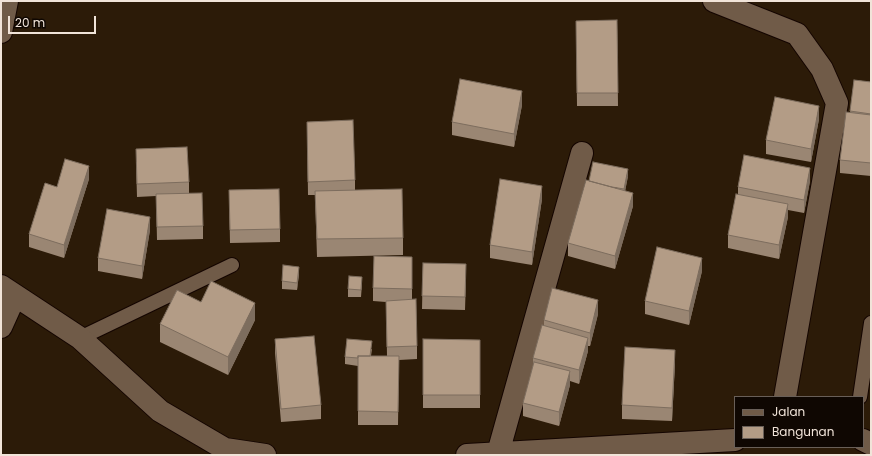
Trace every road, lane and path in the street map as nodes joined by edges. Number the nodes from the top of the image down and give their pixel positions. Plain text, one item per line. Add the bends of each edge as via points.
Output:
1 (7, 1) edge
2 (714, 1) edge
3 (1, 32) edge
4 (582, 153) dead end
5 (232, 265) dead end
6 (8, 291) edge
7 (871, 323) edge
8 (1, 327) edge
9 (80, 338) junction
10 (785, 396) edge
11 (860, 396) edge
12 (734, 440) edge
13 (498, 453) junction
14 (265, 455) edge
15 (467, 455) edge

1 - 3 street
2 - 10 street via 797,34 822,69 837,103
4 - 13 street
5 - 9 lane
6 - 8 street
6 - 9 street
7 - 11 lane
9 - 14 street via 160,411 225,449
12 - 13 street
13 - 15 street

